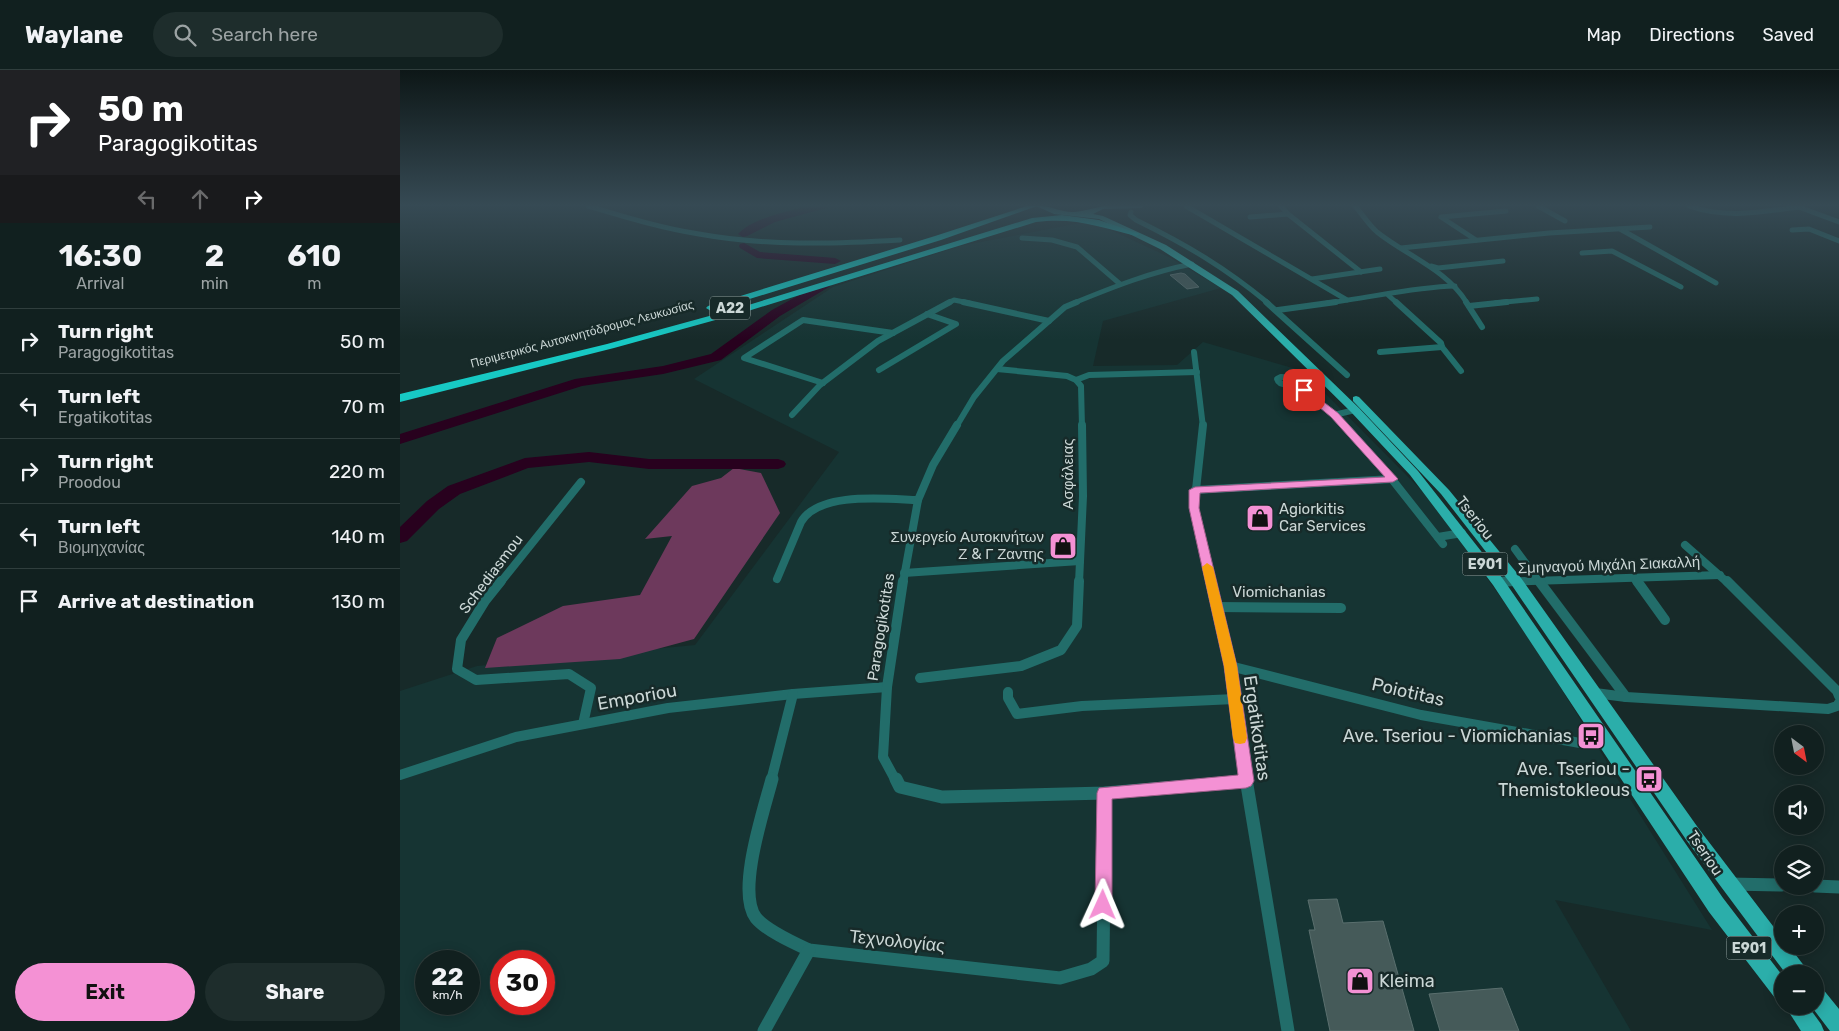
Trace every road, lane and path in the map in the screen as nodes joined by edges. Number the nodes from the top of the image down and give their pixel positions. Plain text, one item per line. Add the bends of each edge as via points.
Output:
1 (896, 251) edge
2 (914, 251) edge
3 (934, 251) edge
4 (1080, 251) edge
5 (1168, 251) edge
6 (1179, 251) edge
7 (1197, 251) edge
8 (1262, 251) edge
9 (1335, 251) edge
10 (1406, 251) edge
11 (1604, 251) edge
12 (1614, 251) edge
13 (1659, 251) edge
14 (1582, 253) dead end
15 (1188, 261) junction
16 (1503, 261) dead end
17 (1431, 266) junction
18 (1166, 269) junction
19 (1380, 269) dead end
20 (1362, 272) junction
21 (1312, 280) junction
22 (1716, 283) dead end
23 (1120, 284) junction
24 (1455, 286) junction
25 (1681, 287) dead end
26 (1388, 295) junction
27 (1537, 299) dead end
28 (1346, 300) junction
29 (1469, 306) junction
30 (1278, 310) junction
31 (928, 314) junction
32 (1049, 320) junction
33 (1482, 327) dead end
34 (894, 333) junction
35 (1442, 347) junction
36 (1194, 352) dead end
37 (1380, 352) dead end
38 (997, 369) junction
39 (879, 370) dead end
40 (1461, 371) dead end
41 (1197, 372) junction
42 (1347, 375) dead end
43 (1076, 380) junction
44 (823, 383) junction
45 (1294, 384) dead end
46 (400, 390) edge
47 (400, 397) edge
48 (1355, 410) junction
49 (792, 415) dead end
50 (1334, 415) junction
51 (1393, 479) junction
52 (581, 482) dead end
53 (1195, 490) junction
54 (918, 500) junction
55 (1462, 533) junction
56 (1438, 537) junction
57 (1443, 544) dead end
58 (1685, 545) dead end
59 (1515, 549) dead end
60 (1080, 561) junction
61 (904, 573) junction
62 (1720, 575) junction
63 (1635, 578) junction
64 (777, 579) dead end
65 (1516, 581) junction
66 (1539, 581) junction
67 (1498, 582) junction
68 (1217, 607) junction
69 (1342, 608) dead end
70 (1665, 620) dead end
71 (1230, 666) junction
72 (920, 678) dead end
73 (887, 687) junction
74 (1008, 692) dead end
75 (1595, 693) junction
76 (793, 694) junction
77 (1839, 696) edge
78 (1626, 697) junction
79 (1235, 699) junction
80 (1839, 703) edge
81 (583, 724) junction
82 (1580, 743) dead end
83 (400, 775) edge
84 (1246, 781) junction
85 (1105, 793) junction
86 (1728, 884) junction
87 (1774, 885) edge
88 (1824, 886) edge
89 (1839, 886) edge
90 (809, 950) junction
91 (1791, 965) edge
92 (1774, 980) edge
93 (1824, 1007) edge
94 (1802, 1015) edge
95 (1839, 1026) edge
96 (764, 1031) edge
97 (1288, 1031) edge
98 (1814, 1031) edge

1 - 46 highway, Περιμετρικός Αυτοκινητόδρομος Λευκωσίας / A22 via 679,318
2 - 47 highway, Περιμετρικός Αυτοκινητόδρομος Λευκωσίας / A22 via 631,337
3 - 47 highway via 610,346
4 - 23 street
5 - 15 main road, Tseriou / E901
6 - 65 main road, Tseriou / E901 via 1204,264 1258,305 1393,436 1456,505
7 - 30 street
8 - 21 street
9 - 20 street
10 - 17 street
11 - 14 street
12 - 25 street
13 - 22 street
15 - 18 street, Paragogikotitas
15 - 18 street
15 - 48 main road, Tseriou / E901 via 1235,293
16 - 17 street
17 - 24 street
18 - 23 street, Paragogikotitas
19 - 20 street
20 - 21 street
21 - 28 street
23 - 32 street, Paragogikotitas via 1065,307
24 - 26 street via 1426,287
24 - 29 street
26 - 28 street
26 - 35 street
27 - 29 street
28 - 30 street
29 - 33 street via 1470,313
30 - 42 street
31 - 32 street via 954,300
31 - 34 street
31 - 39 street via 956,324
32 - 38 street, Paragogikotitas
34 - 44 street via 878,341
34 - 44 street via 803,320 744,358
35 - 37 street
35 - 40 street
36 - 41 street, Ergatikotitas
38 - 43 street via 1067,376
38 - 54 street, Paragogikotitas via 974,397 948,440
41 - 43 street via 1089,375
41 - 53 street, Ergatikotitas via 1204,425
43 - 60 street, Ασφάλειας via 1081,386 1083,496
44 - 49 street
45 - 50 street
48 - 50 street
48 - 55 main road, Tseriou / E901 via 1414,473
50 - 51 street
51 - 53 street
51 - 56 street
52 - 81 street, Schediasmou via 485,601 462,640 457,669 476,680 569,674 591,688
53 - 68 street, Ergatikotitas via 1194,508
54 - 61 street, Paragogikotitas
54 - 64 street via 833,501 818,505 806,514
55 - 56 street
55 - 67 main road, Tseriou / E901
56 - 57 street
58 - 62 street
59 - 66 street
60 - 61 street
60 - 72 street, Ασφάλειας via 1077,626 1061,650 1021,666
61 - 73 street, Paragogikotitas
62 - 63 street, Σμηναγού Μιχάλη Σιακαλλή
62 - 77 street
63 - 66 street, Σμηναγού Μιχάλη Σιακαλλή
63 - 70 street
65 - 66 street, Σμηναγού Μιχάλη Σιακαλλή
65 - 67 street, Σμηναγού Μιχάλη Σιακαλλή
65 - 75 main road, Tseriou / E901
66 - 78 street
67 - 92 main road, Tseriou / E901 via 1716,904
68 - 69 street, Viomichanias
68 - 71 street, Ergatikotitas
71 - 79 street, Ergatikotitas
71 - 82 street, Poiotitas via 1421,715
73 - 76 street, Emporiou
73 - 85 street, Paragogikotitas via 883,757 900,787 942,797
74 - 79 street via 1017,714 1082,706
75 - 78 street
75 - 86 main road, Tseriou / E901
76 - 81 street, Emporiou via 668,708
76 - 90 street, Τεχνολογίας via 751,863 749,895 756,918 781,937
78 - 80 street via 1828,709
79 - 84 street, Ergatikotitas
81 - 83 street, Emporiou via 516,737
84 - 85 street, Paragogikotitas
84 - 97 street, Ergatikotitas
85 - 90 street, Τεχνολογίας via 1103,960 1091,969 1060,978
86 - 87 street
86 - 91 main road, Tseriou / E901
88 - 89 street
90 - 96 street
93 - 95 main road
94 - 98 main road

